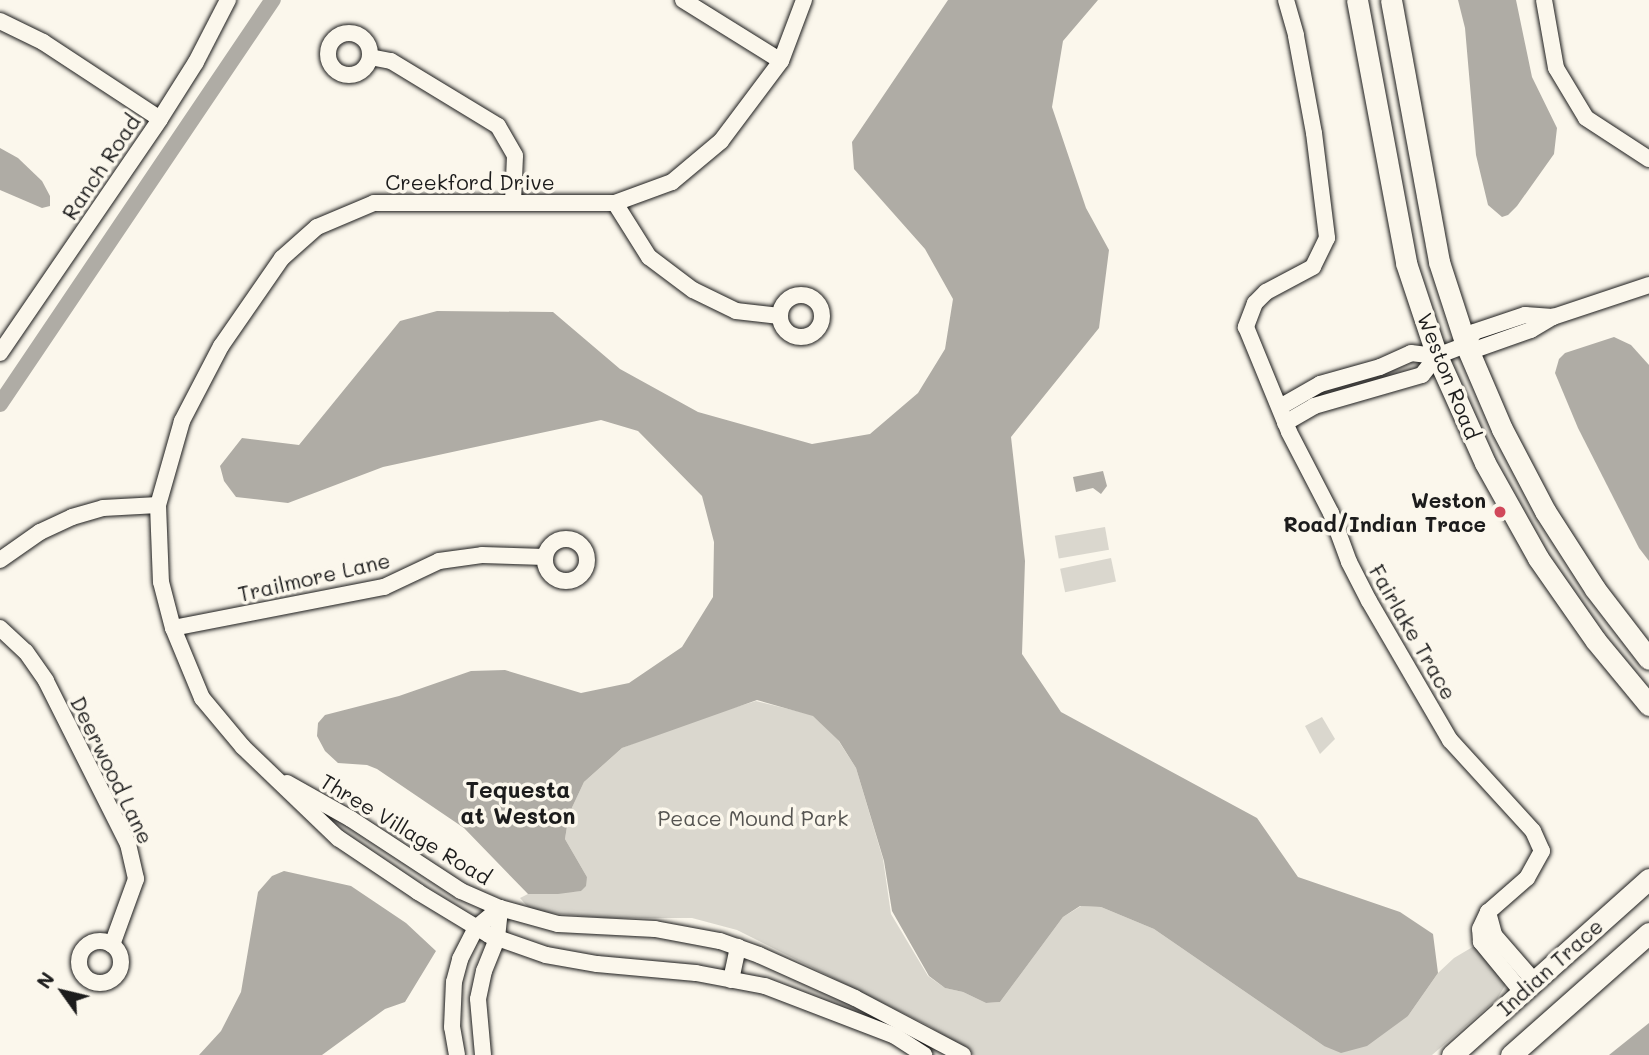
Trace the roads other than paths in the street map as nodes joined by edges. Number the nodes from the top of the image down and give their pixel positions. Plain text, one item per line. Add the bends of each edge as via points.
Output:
1 (228, 0) edge
2 (683, 0) edge
3 (804, 0) edge
4 (1286, 0) edge
5 (1357, 0) edge
6 (1391, 0) edge
7 (1544, 0) edge
8 (0, 22) edge
9 (370, 57) dead end
10 (781, 61) junction
11 (160, 118) junction
12 (1649, 159) edge
13 (513, 202) junction
14 (615, 203) junction
15 (1649, 285) edge
16 (780, 316) dead end
17 (1466, 345) junction
18 (0, 353) edge
19 (1437, 356) junction
20 (1282, 415) junction
21 (158, 505) junction
22 (545, 557) dead end
23 (0, 560) edge
24 (161, 582) joint
25 (0, 628) edge
26 (173, 628) junction
27 (1649, 659) edge
28 (1649, 705) edge
29 (265, 769) junction
30 (1649, 879) edge
31 (500, 908) junction
32 (476, 928) junction
33 (1649, 933) edge
34 (497, 938) junction
35 (112, 944) dead end
36 (738, 947) junction
37 (731, 980) junction
38 (1528, 986) junction
39 (457, 1055) edge
40 (484, 1055) edge
41 (924, 1055) edge
42 (963, 1055) edge
43 (1452, 1055) edge
44 (1511, 1055) edge

1 - 11 street, Ranch Road
2 - 10 street
3 - 10 street, Creekford Drive
4 - 20 street, Fairlake Trace via 1314,133 1326,238 1313,267 1266,292 1248,316 1246,327
5 - 19 main road, Weston Road via 1406,263
6 - 17 main road, Weston Road via 1439,262
7 - 12 street via 1556,68 1586,118
8 - 11 street via 43,42
9 - 13 street via 391,61 498,126 515,156
10 - 14 street, Creekford Drive via 721,141 672,182
11 - 18 street, Ranch Road
13 - 14 street, Creekford Drive
13 - 21 street, Creekford Drive via 374,204 317,227 282,258 221,346 182,421
14 - 16 street via 649,257 693,290 736,311
15 - 17 street via 1477,349
17 - 19 street
17 - 27 main road, Weston Road via 1502,429 1545,511 1587,578
19 - 20 street via 1422,375
19 - 20 street via 1411,353 1320,384
19 - 28 main road, Weston Road via 1485,463 1538,558 1596,641
20 - 38 street, Fairlake Trace via 1366,596 1450,740 1533,831 1542,851 1527,878 1488,912 1494,935
21 - 23 street via 103,508 72,517 40,532
21 - 24 street, Creekford Drive
22 - 26 street, Trailmore Lane via 482,555 439,561 384,587
24 - 26 street, Three Village Road
25 - 35 street, Deerwood Lane via 26,652 46,681 128,844 136,879
26 - 29 street, Three Village Road via 202,698
29 - 31 street, Three Village Road via 460,891
29 - 32 street, Three Village Road via 338,838
30 - 38 main road, Indian Trace
31 - 32 street
31 - 34 street
31 - 36 street, Three Village Road via 558,924 654,929
32 - 34 street, Three Village Road
32 - 39 street via 454,982
33 - 44 main road, Indian Trace
34 - 37 street, Three Village Road via 546,955
34 - 40 street via 478,999
36 - 37 street
36 - 42 street, Three Village Road via 879,1010
37 - 41 street, Three Village Road via 765,986 829,1010 895,1036
38 - 43 main road, Indian Trace

